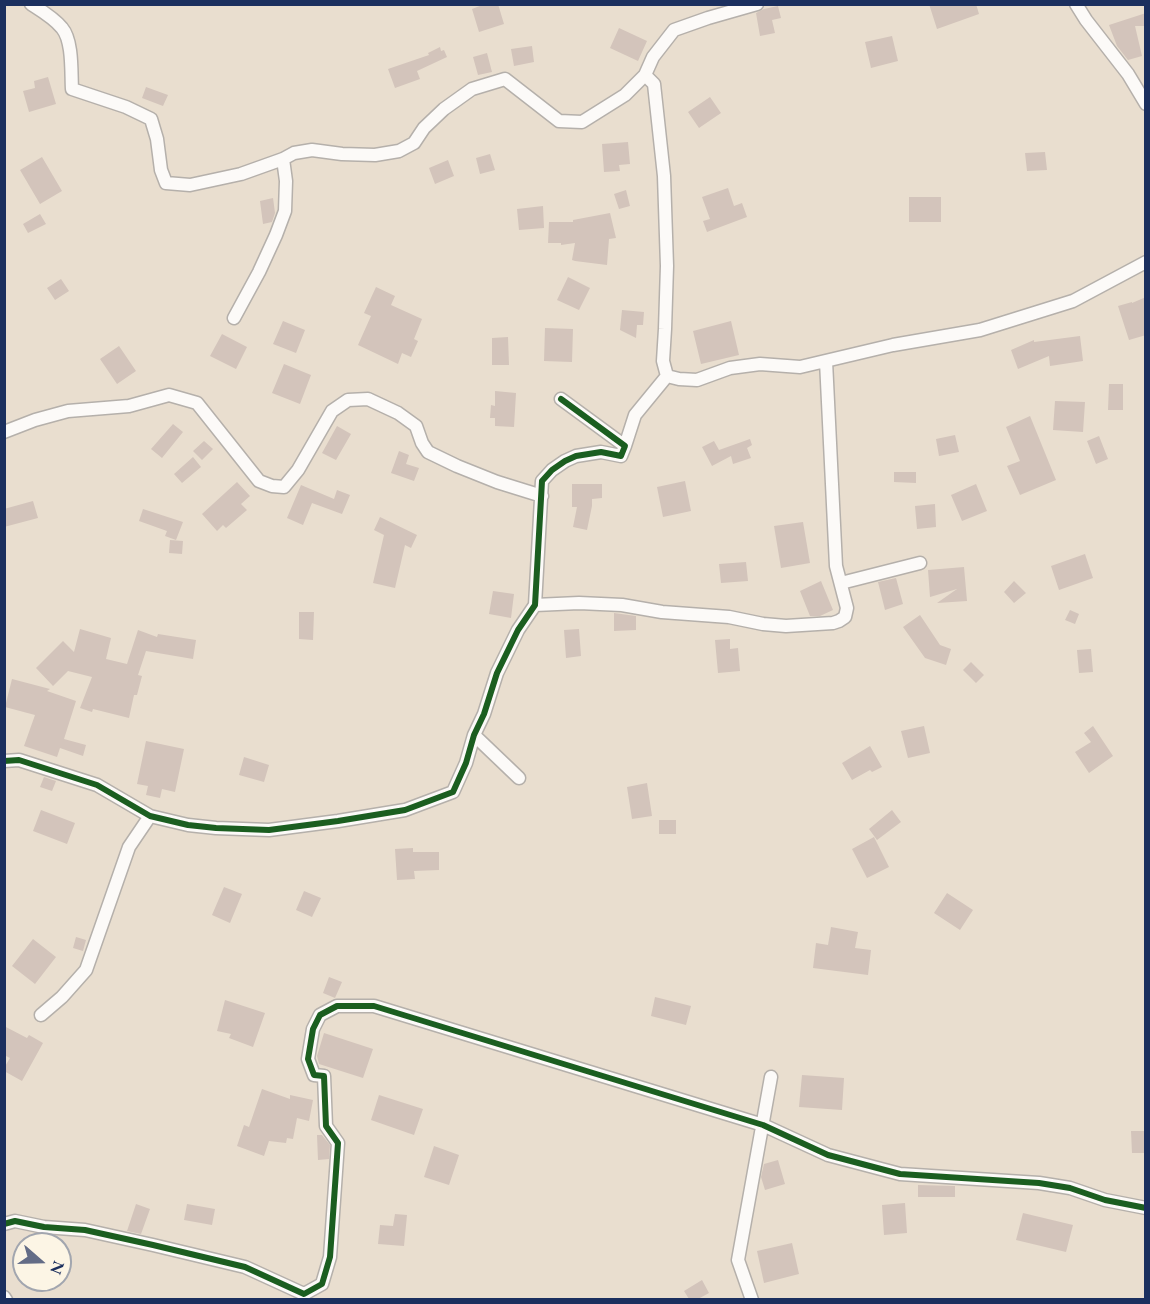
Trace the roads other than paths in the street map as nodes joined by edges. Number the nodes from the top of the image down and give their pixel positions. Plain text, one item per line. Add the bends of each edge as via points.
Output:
1 (31, 4) edge
2 (757, 4) edge
3 (1076, 4) edge
4 (645, 75) junction
5 (1146, 104) edge
6 (284, 159) junction
7 (1146, 262) edge
8 (234, 318) dead end
9 (826, 362) junction
10 (667, 376) junction
11 (561, 399) dead end
12 (4, 432) edge
13 (625, 447) junction
14 (542, 496) junction
15 (920, 563) dead end
16 (841, 583) junction
17 (535, 605) junction
18 (474, 735) junction
19 (4, 760) edge
20 (519, 778) dead end
21 (150, 816) junction
22 (41, 1015) dead end
23 (771, 1077) dead end
24 (763, 1125) junction
25 (1146, 1208) edge
26 (4, 1224) edge
27 (322, 1284) junction
28 (315, 1299) edge
29 (752, 1299) edge

1 - 6 street via 63,29 69,43 72,89 151,119 166,183 190,185 230,177
2 - 4 street via 674,30 653,57
3 - 5 street
4 - 6 street via 625,95 582,122 559,121 505,79 472,89 444,109 414,143 399,151 375,155 312,150
4 - 10 street via 654,84 664,176 667,266 663,361
6 - 8 street via 285,211
7 - 9 street via 1073,301 980,330 893,345
9 - 10 street via 800,367 760,364 730,368 697,380
9 - 16 street via 836,566
10 - 13 street via 634,415
11 - 13 street
12 - 14 street via 68,411 129,406 169,395 196,403 259,481 284,487 332,411 348,400 368,399 416,426 428,452 497,482
13 - 14 street via 621,456 601,452 565,461 542,481
14 - 17 street
15 - 16 street
16 - 17 street via 847,608 845,617 833,623 812,625 763,624 622,605
17 - 18 street via 497,673
18 - 20 street
18 - 21 street via 453,792 405,810 269,830 188,825
19 - 21 street via 18,760 97,785
21 - 22 street via 129,847 86,970
23 - 24 street
24 - 25 street via 828,1155 900,1174 1040,1183
24 - 27 street via 374,1006 337,1006 320,1015 313,1029 308,1059 314,1075 324,1076 326,1126 338,1143 330,1257
24 - 29 street via 738,1260
26 - 27 street via 15,1221 85,1230 153,1245 245,1267 304,1294
27 - 28 street

